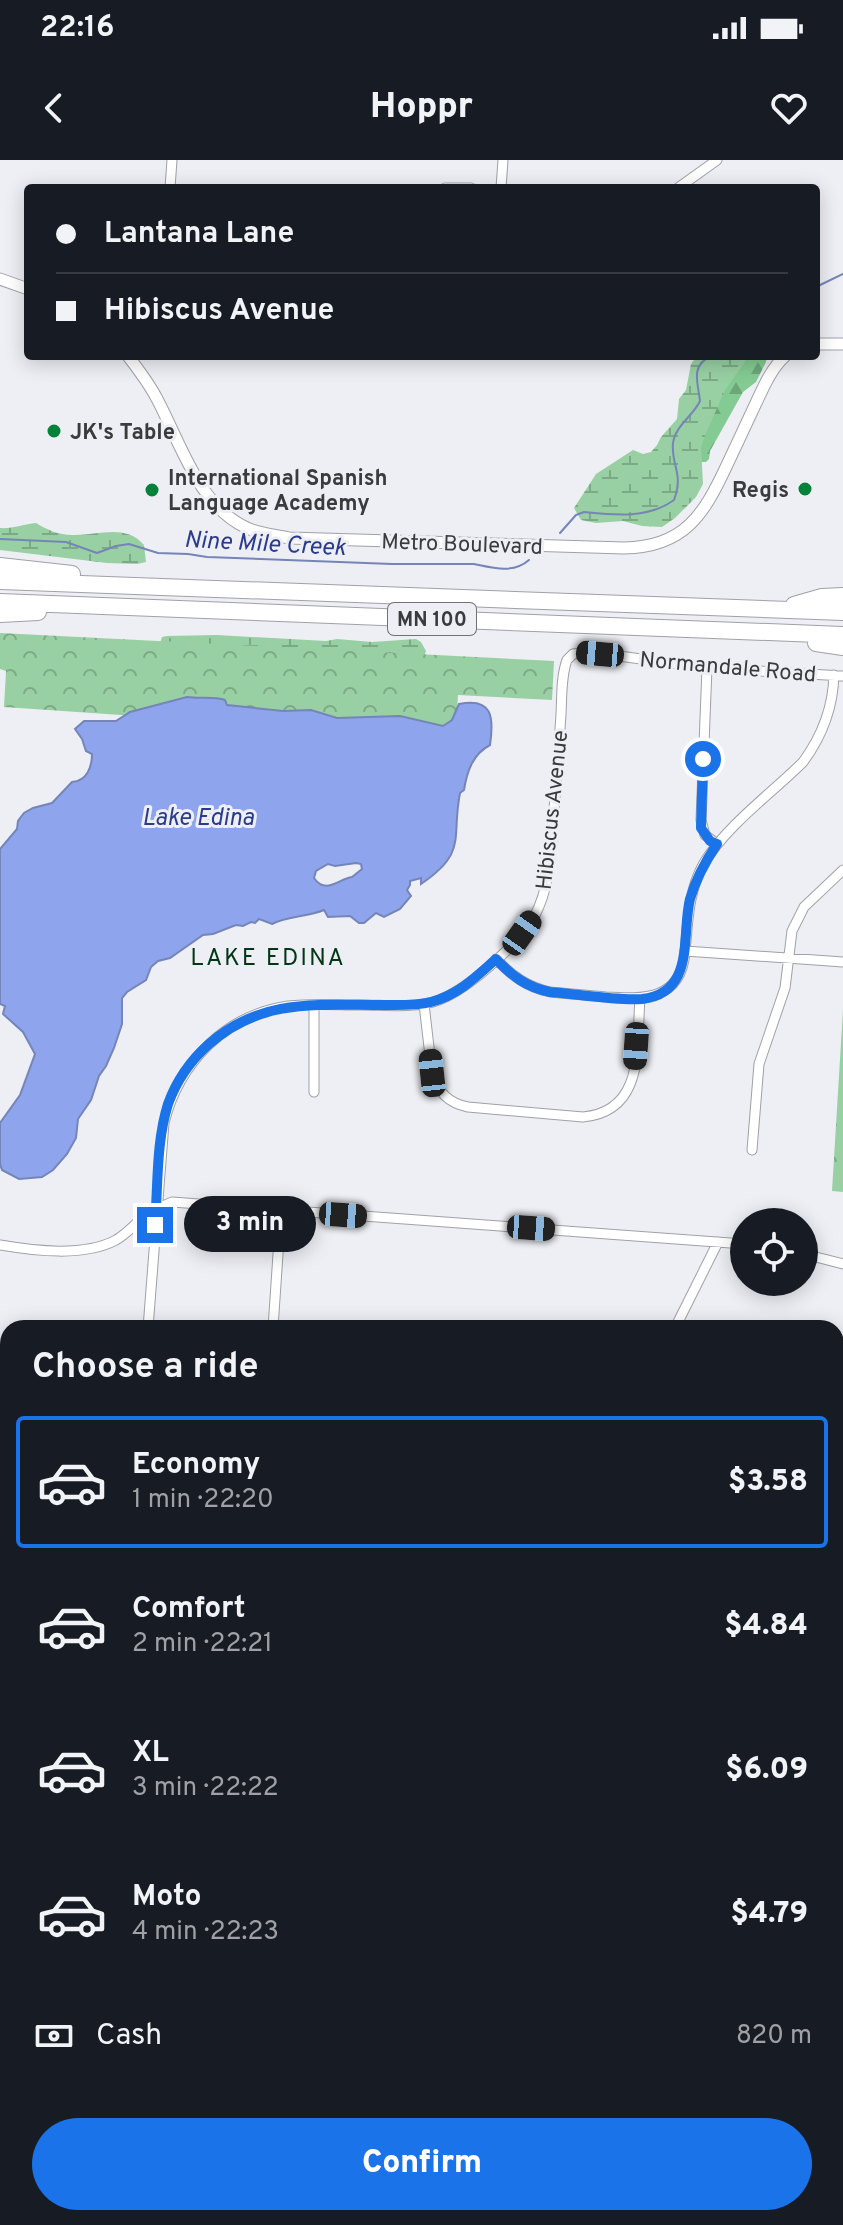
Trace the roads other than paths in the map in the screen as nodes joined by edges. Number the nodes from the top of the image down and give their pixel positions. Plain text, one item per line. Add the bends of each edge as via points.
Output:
1 (172, 160) edge
2 (503, 160) edge
3 (717, 160) edge
4 (170, 184) edge
5 (501, 184) edge
6 (684, 184) edge
7 (0, 279) edge
8 (24, 288) edge
9 (820, 344) edge
10 (843, 344) edge
11 (132, 360) edge
12 (781, 360) edge
13 (0, 566) edge
14 (0, 581) edge
15 (141, 585) junction
16 (843, 596) edge
17 (0, 602) edge
18 (84, 605) junction
19 (779, 609) junction
20 (843, 612) edge
21 (0, 614) edge
22 (780, 632) junction
23 (843, 635) edge
24 (843, 647) edge
25 (567, 660) joint
26 (707, 668) junction
27 (838, 675) edge
28 (717, 844) junction
29 (843, 870) edge
30 (685, 951) junction
31 (789, 958) junction
32 (496, 959) junction
33 (843, 962) edge
34 (640, 999) junction
35 (424, 1004) junction
36 (314, 1005) junction
37 (314, 1092) dead end
38 (752, 1150) dead end
39 (156, 1209) junction
40 (281, 1210) junction
41 (718, 1242) junction
42 (730, 1243) edge
43 (0, 1245) edge
44 (818, 1258) edge
45 (843, 1264) edge
46 (149, 1320) edge
47 (273, 1320) edge
48 (679, 1320) edge

1 - 4 street
2 - 5 street
3 - 6 street
7 - 8 street
9 - 10 street
11 - 12 street, Metro Boulevard via 204,492 247,528 289,538 640,548 671,538 701,514 770,373
13 - 15 highway
14 - 15 highway, MN 100
15 - 19 highway, MN 100
16 - 19 highway
17 - 18 highway, MN 100
18 - 21 highway
18 - 22 highway, MN 100
19 - 20 highway, MN 100
22 - 23 highway, MN 100
22 - 24 highway
25 - 26 street, Normandale Road via 581,653
25 - 32 street, Hibiscus Avenue via 548,881 533,917
26 - 27 street, Normandale Road
26 - 28 street via 701,820 705,835
27 - 28 street via 814,747
28 - 30 street via 690,901
29 - 31 street via 797,918
30 - 31 street
30 - 34 street via 673,983
31 - 33 street
31 - 38 street via 785,988 759,1064
32 - 34 street via 536,989
32 - 35 street, Hibiscus Avenue via 464,988
34 - 35 street via 632,1083 618,1104 583,1117 468,1107 448,1100 432,1073
35 - 36 street, Hibiscus Avenue
36 - 37 street
36 - 39 street, Hibiscus Avenue via 253,1016 218,1036 189,1066 164,1123
39 - 40 street via 172,1202
39 - 43 street via 105,1245 66,1251
39 - 46 street, Hibiscus Avenue
40 - 41 street
40 - 47 street
41 - 42 street
41 - 48 street
44 - 45 street

